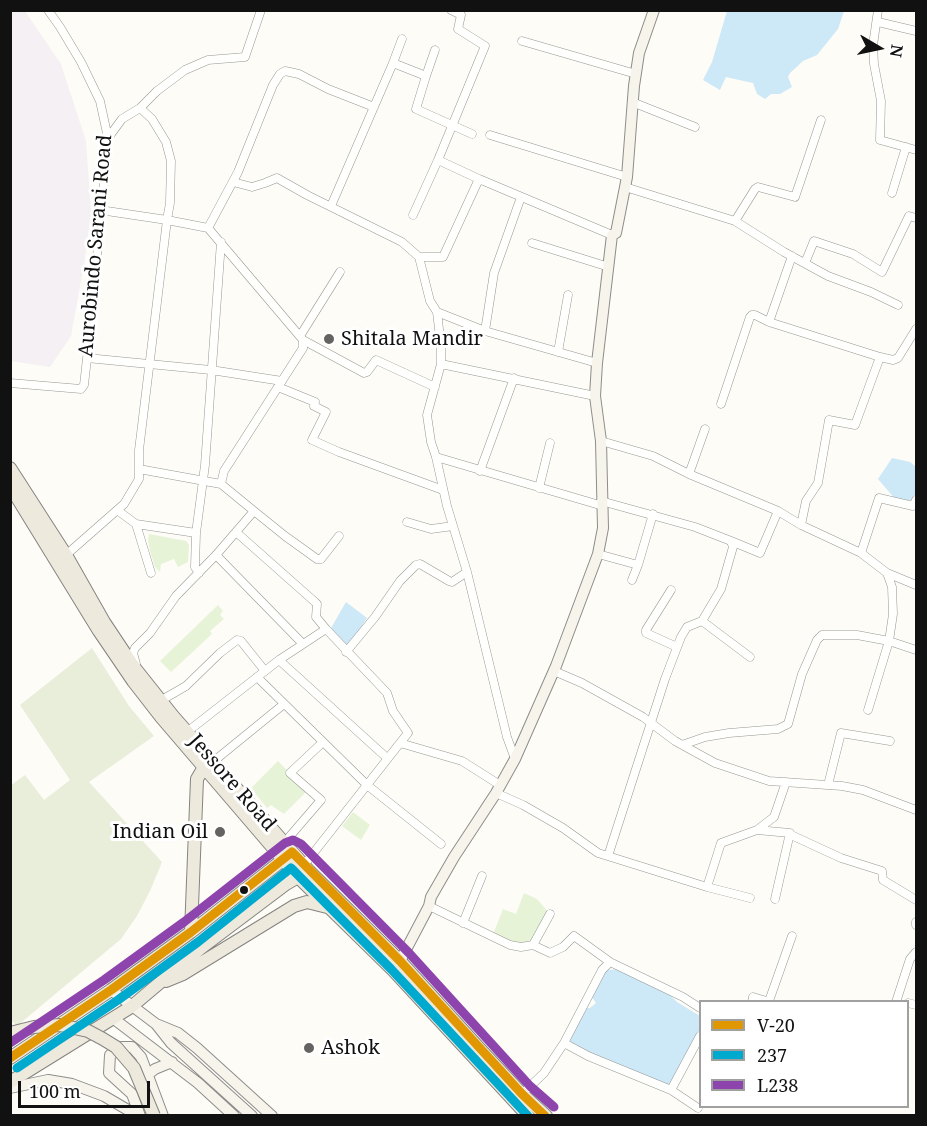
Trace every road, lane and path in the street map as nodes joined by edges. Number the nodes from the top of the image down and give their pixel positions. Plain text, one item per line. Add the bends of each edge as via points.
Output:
1 (48, 10) edge
2 (261, 10) edge
3 (451, 10) edge
4 (654, 10) edge
5 (878, 10) edge
6 (462, 13) edge
7 (878, 22) junction
8 (916, 31) edge
9 (402, 39) dead end
10 (522, 41) dead end
11 (435, 50) dead end
12 (393, 63) junction
13 (636, 74) junction
14 (426, 76) junction
15 (633, 102) junction
16 (374, 107) junction
17 (140, 108) junction
18 (821, 120) dead end
19 (452, 124) junction
20 (695, 127) dead end
21 (472, 134) dead end
22 (490, 135) dead end
23 (108, 138) junction
24 (906, 147) junction
25 (916, 150) edge
26 (438, 160) junction
27 (479, 179) junction
28 (233, 182) junction
29 (626, 182) junction
30 (892, 193) dead end
31 (521, 196) junction
32 (331, 207) junction
33 (100, 210) junction
34 (413, 215) dead end
35 (916, 218) edge
36 (168, 220) junction
37 (735, 221) junction
38 (208, 228) junction
39 (612, 235) junction
40 (221, 242) junction
41 (532, 243) dead end
42 (792, 256) junction
43 (419, 257) junction
44 (805, 263) junction
45 (609, 267) junction
46 (340, 272) dead end
47 (568, 296) dead end
48 (898, 305) dead end
49 (437, 312) junction
50 (770, 322) junction
51 (916, 329) edge
52 (485, 331) junction
53 (302, 338) junction
54 (558, 352) junction
55 (880, 357) junction
56 (87, 358) junction
57 (597, 363) junction
58 (441, 364) junction
59 (151, 366) junction
60 (211, 370) junction
61 (514, 378) junction
62 (10, 383) edge
63 (280, 384) junction
64 (435, 387) junction
65 (595, 396) junction
66 (721, 404) dead end
67 (705, 429) dead end
68 (601, 441) junction
69 (550, 443) dead end
70 (436, 457) junction
71 (10, 468) edge
72 (139, 469) junction
73 (480, 471) junction
74 (688, 474) junction
75 (203, 482) junction
76 (221, 484) junction
77 (10, 486) edge
78 (538, 488) junction
79 (443, 490) junction
80 (916, 500) edge
81 (602, 503) junction
82 (117, 510) junction
83 (254, 511) junction
84 (778, 511) junction
85 (653, 514) junction
86 (407, 522) dead end
87 (136, 524) junction
88 (801, 525) junction
89 (453, 526) junction
90 (236, 532) junction
91 (196, 533) junction
92 (339, 536) dead end
93 (731, 541) junction
94 (861, 553) junction
95 (598, 554) junction
96 (66, 555) junction
97 (216, 555) junction
98 (638, 565) junction
99 (467, 572) junction
100 (151, 573) dead end
101 (199, 573) junction
102 (886, 573) junction
103 (632, 580) dead end
104 (916, 585) edge
105 (671, 590) dead end
106 (702, 621) junction
107 (326, 629) junction
108 (889, 641) junction
109 (303, 644) junction
110 (677, 647) junction
111 (916, 650) edge
112 (346, 652) junction
113 (750, 657) dead end
114 (279, 660) junction
115 (131, 670) junction
116 (554, 670) junction
117 (265, 671) junction
118 (257, 677) junction
119 (160, 701) junction
120 (284, 704) junction
121 (868, 710) dead end
122 (651, 723) junction
123 (187, 732) junction
124 (890, 741) dead end
125 (323, 742) junction
126 (400, 743) junction
127 (682, 745) junction
128 (387, 758) junction
129 (515, 759) junction
130 (209, 764) junction
131 (786, 782) junction
132 (367, 785) junction
133 (828, 785) junction
134 (498, 789) junction
135 (916, 810) edge
136 (757, 830) junction
137 (789, 834) junction
138 (441, 844) dead end
139 (286, 852) junction
140 (608, 856) junction
141 (304, 871) junction
142 (482, 876) dead end
143 (707, 887) junction
144 (750, 898) dead end
145 (775, 899) dead end
146 (916, 900) edge
147 (429, 906) junction
148 (331, 909) junction
149 (550, 914) dead end
150 (463, 923) junction
151 (191, 932) junction
152 (792, 936) dead end
153 (533, 945) junction
154 (916, 952) edge
155 (400, 961) junction
156 (610, 962) junction
157 (158, 983) junction
158 (111, 990) junction
159 (752, 1000) edge
160 (766, 1000) edge
161 (770, 1000) edge
162 (901, 1000) edge
163 (131, 1007) junction
164 (699, 1007) edge
165 (114, 1019) junction
166 (156, 1024) junction
167 (10, 1034) edge
168 (699, 1038) edge
169 (564, 1043) junction
170 (10, 1058) edge
171 (172, 1062) junction
172 (147, 1075) junction
173 (10, 1082) edge
174 (10, 1088) edge
175 (671, 1090) junction
176 (522, 1094) junction
177 (699, 1106) edge
178 (134, 1116) edge
179 (140, 1116) edge
180 (154, 1116) edge
181 (163, 1116) edge
182 (234, 1116) edge
183 (252, 1116) edge
184 (272, 1116) edge
185 (528, 1116) edge
186 (546, 1116) edge

1 - 23 street, Aurobindo Sarani Road via 100,100
2 - 17 street via 245,57 208,60 185,70
3 - 6 street
4 - 13 street
5 - 7 street
6 - 19 street via 458,29 485,46
7 - 8 street
7 - 24 street via 874,54 881,101 880,140
9 - 12 street
10 - 13 street
11 - 14 street
12 - 14 street
12 - 16 street
13 - 15 street
14 - 19 street via 416,109
15 - 20 street
15 - 29 street
16 - 28 street via 285,71 273,85
16 - 32 street
17 - 23 street via 122,119
17 - 36 street via 166,142 171,161
18 - 37 street via 795,197 758,187
19 - 21 street
19 - 26 street
22 - 29 street
23 - 33 street, Aurobindo Sarani Road
24 - 25 street
24 - 30 street
26 - 27 street
26 - 34 street
27 - 31 street
27 - 43 street via 443,257
28 - 32 street via 252,187 277,178
28 - 38 street
29 - 37 street
29 - 39 street via 616,233
31 - 39 street
31 - 52 street via 494,273
32 - 43 street via 402,242
33 - 36 street
33 - 56 street, Aurobindo Sarani Road
35 - 44 street via 909,216 882,272 853,254 814,241
36 - 38 street
36 - 59 street
37 - 42 street
38 - 40 street
39 - 45 street
40 - 53 street
40 - 60 street
41 - 45 street
42 - 44 street
42 - 50 street
43 - 49 street
44 - 48 street
45 - 57 street
46 - 53 street
47 - 54 street
49 - 52 street
49 - 58 street
50 - 55 street
50 - 66 street via 756,315 750,317
51 - 55 street via 898,358
52 - 54 street
53 - 63 street via 303,348
53 - 64 street via 364,373 376,360
54 - 57 street
55 - 88 street via 855,425 829,420 818,483 806,501
56 - 59 street
56 - 62 street, Aurobindo Sarani Road via 81,389
57 - 65 street
58 - 61 street
58 - 64 street
59 - 60 street
59 - 72 street
60 - 63 street
60 - 75 street
61 - 65 street
61 - 73 street
63 - 76 street via 224,471
63 - 79 street via 326,412 312,440
64 - 70 street via 427,415
65 - 68 street
67 - 74 street
68 - 74 street via 653,456
68 - 81 street
69 - 78 street
70 - 73 street
70 - 79 street
71 - 96 main road, Jessore Road
72 - 75 street
72 - 82 street via 139,479
73 - 78 street
74 - 84 street
75 - 76 street
75 - 91 street
76 - 83 street
77 - 115 main road, Jessore Road via 99,631
78 - 81 street
79 - 89 street
80 - 94 street via 913,506 879,498
81 - 85 street
81 - 95 street
82 - 87 street
82 - 96 street
83 - 90 street
83 - 92 street via 317,559
84 - 88 street
84 - 93 street via 760,553
85 - 93 street
85 - 98 street
86 - 89 street via 431,529
87 - 91 street
87 - 100 street
88 - 94 street
89 - 99 street
90 - 97 street
90 - 107 street via 315,602 316,617
91 - 101 street via 195,567
93 - 106 street via 733,547 721,589
94 - 102 street
95 - 98 street
95 - 116 street
96 - 115 main road, Jessore Road
97 - 101 street
97 - 109 street
98 - 103 street
99 - 112 street via 452,582 416,565
99 - 129 street
101 - 115 street via 135,648 136,664
102 - 104 street
102 - 108 street via 892,587
105 - 110 street via 646,633
106 - 110 street via 687,627
106 - 113 street
107 - 109 street
107 - 112 street
108 - 111 street
108 - 121 street
108 - 127 street via 857,635 819,636 802,674 788,724 778,729 705,737
109 - 114 street
110 - 122 street
112 - 126 street via 387,693 408,734
114 - 117 street
114 - 128 street
115 - 119 main road, Jessore Road
115 - 130 main road, Jessore Road via 160,717
116 - 122 street
116 - 129 street
117 - 118 street
117 - 119 street via 237,640 186,686
118 - 120 street
118 - 123 street
119 - 123 main road, Jessore Road
120 - 125 street
120 - 130 street
122 - 127 street
122 - 140 street
123 - 130 main road, Jessore Road
124 - 133 street via 841,733
125 - 132 street
125 - 139 street via 290,773 321,800
126 - 128 street
126 - 134 street via 462,761
127 - 131 street via 749,776
128 - 132 street
129 - 134 street
130 - 139 main road, Jessore Road
130 - 151 main road via 197,779
131 - 133 street
131 - 136 street via 774,817
132 - 138 street
132 - 141 street
133 - 135 street via 863,790
134 - 140 street
134 - 147 street via 454,856
136 - 137 street
136 - 143 street via 721,843
137 - 145 street
137 - 146 street via 841,858 882,871 883,880
139 - 141 main road, Jessore Road
139 - 151 main road
140 - 143 street
141 - 148 main road
141 - 155 main road
141 - 157 main road
142 - 150 street
143 - 144 street
147 - 150 street
147 - 155 street
148 - 157 main road via 312,902 294,906 183,974
148 - 185 main road
149 - 153 street
150 - 153 street via 510,945
151 - 158 main road
152 - 161 street
153 - 156 street via 550,953 574,936
154 - 162 street via 910,959
155 - 176 main road
156 - 164 street
156 - 169 street via 602,970
157 - 163 main road
158 - 163 street
158 - 170 main road
159 - 160 street
163 - 165 main road
163 - 166 street
165 - 171 street
165 - 173 main road
166 - 183 street via 171,1043
166 - 184 street via 178,1033 197,1048
167 - 180 main road, bridge via 60,1025 103,1039 116,1047 134,1068
168 - 175 street
169 - 175 street
169 - 176 street
171 - 172 street
171 - 182 street
172 - 179 street via 132,1047 122,1047 110,1055 109,1073 132,1094
172 - 181 street
174 - 178 street via 48,1080 72,1084 104,1096
175 - 177 street
176 - 186 main road

